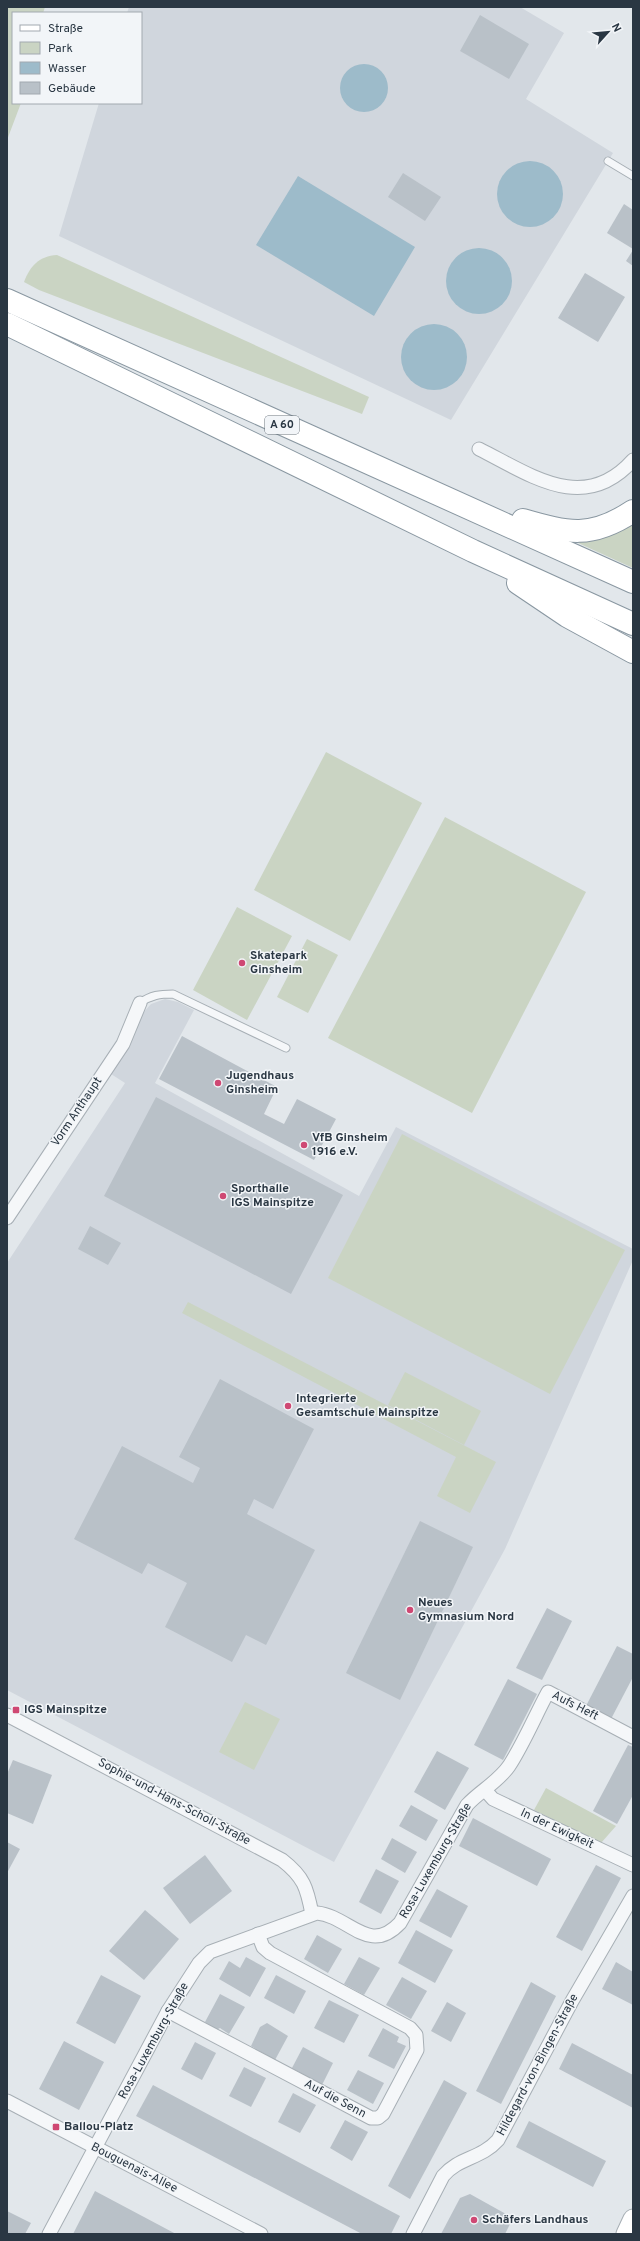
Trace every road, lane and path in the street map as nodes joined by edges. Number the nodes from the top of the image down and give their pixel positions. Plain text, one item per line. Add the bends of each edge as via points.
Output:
1 (608, 161) dead end
2 (633, 176) edge
3 (15, 304) edge
4 (10, 325) edge
5 (479, 449) dead end
6 (633, 460) edge
7 (443, 495) junction
8 (633, 511) edge
9 (473, 551) junction
10 (633, 582) edge
11 (633, 624) edge
12 (605, 638) junction
13 (633, 652) edge
14 (633, 657) edge
15 (140, 1003) joint
16 (286, 1048) dead end
17 (7, 1218) edge
18 (8, 1718) edge
19 (633, 1736) edge
20 (509, 1766) joint
21 (485, 1790) junction
22 (633, 1865) edge
23 (633, 1896) edge
24 (312, 1914) junction
25 (258, 1934) junction
26 (168, 2011) junction
27 (7, 2101) edge
28 (95, 2148) junction
29 (633, 2219) edge
30 (49, 2234) edge
31 (261, 2234) edge
32 (413, 2234) edge
33 (626, 2234) edge

1 - 2 lane
3 - 7 highway, A 60
4 - 9 highway, A 60
5 - 6 street via 555,486 572,488 594,487 611,478
7 - 8 highway via 563,531 589,531 617,521
7 - 10 highway, A 60
9 - 11 highway, A 60
9 - 12 highway via 532,593
12 - 13 highway
12 - 14 highway
15 - 16 lane via 159,994 173,994
15 - 17 street, Vorm Anthaupt via 123,1044
18 - 24 street, Sophie-und-Hans-Scholl-Straße via 282,1860 302,1879 307,1889
19 - 20 street, Aufs Heft via 548,1692
20 - 21 street, Rosa-Luxemburg-Straße
21 - 22 street, In der Ewigkeit via 493,1799
21 - 24 street, Rosa-Luxemburg-Straße via 467,1805 400,1923 394,1929 376,1937 366,1935 322,1914
23 - 32 street, Hildegard-von-Bingen-Straße via 572,2001 498,2140 485,2153 449,2169
24 - 25 street, Rosa-Luxemburg-Straße
25 - 26 street, Rosa-Luxemburg-Straße via 210,1952 199,1963
25 - 26 street, Auf die Senn via 263,1947 270,1953 410,2028 416,2036 417,2050 383,2114 378,2118 371,2118
26 - 28 street, Rosa-Luxemburg-Straße
27 - 28 street, Bouguenais-Allee
28 - 30 street, Rosa-Luxemburg-Straße
28 - 31 street, Bouguenais-Allee
29 - 33 main road

